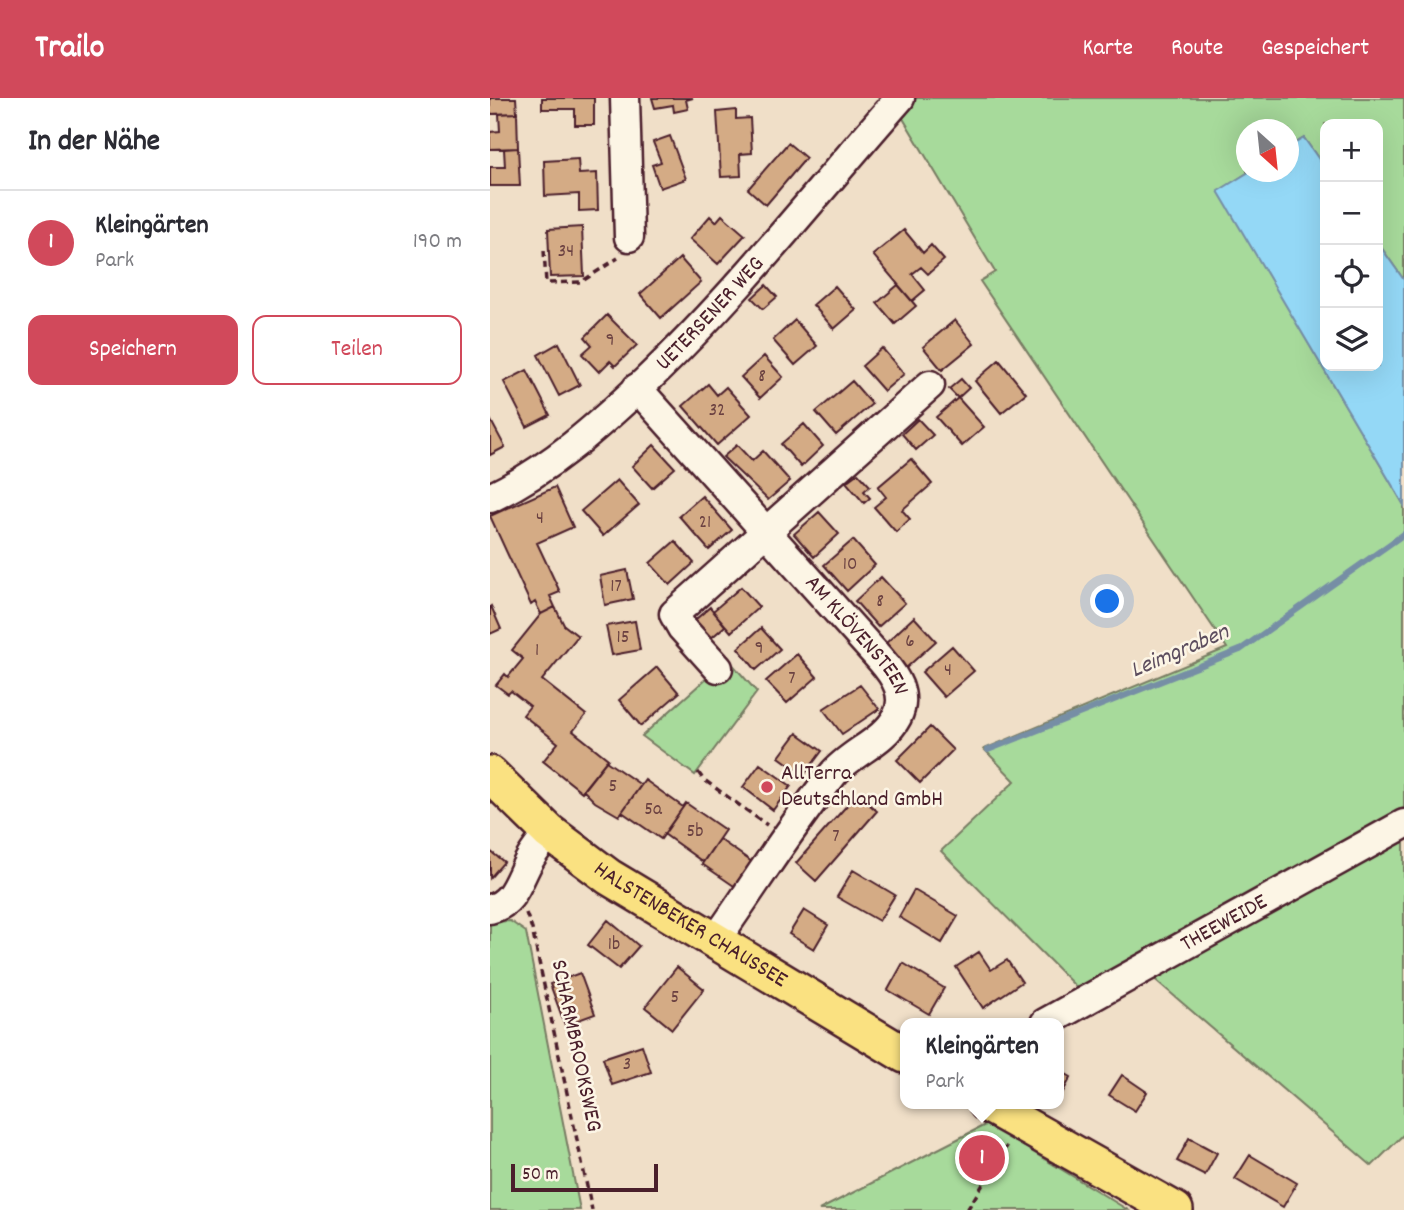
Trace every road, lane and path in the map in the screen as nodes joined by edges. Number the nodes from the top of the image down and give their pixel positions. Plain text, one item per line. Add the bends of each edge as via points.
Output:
1 (625, 98) edge
2 (900, 98) edge
3 (629, 237) joint
4 (544, 250) dead end
5 (930, 385) dead end
6 (637, 388) junction
7 (490, 498) edge
8 (765, 531) junction
9 (718, 668) dead end
10 (698, 772) dead end
11 (490, 774) edge
12 (1404, 824) edge
13 (549, 832) junction
14 (786, 839) junction
15 (513, 894) junction
16 (490, 909) edge
17 (715, 941) junction
18 (1054, 1018) edge
19 (900, 1052) edge
20 (996, 1109) edge
21 (1021, 1124) junction
22 (592, 1210) edge
23 (967, 1210) edge
24 (1175, 1210) edge

1 - 3 street
2 - 6 street, UETERSENER WEG via 775,246
3 - 4 path via 628,251 581,282 546,283
5 - 8 street
6 - 7 street, UETERSENER WEG via 549,466
6 - 8 street, AM KLÖVENSTEEN
8 - 9 street via 674,614
8 - 14 street, AM KLÖVENSTEEN via 888,668 900,690 896,719 835,772
10 - 14 path
11 - 13 main road, HALSTENBEKER CHAUSSEE
12 - 18 street, THEEWEIDE
13 - 15 street
13 - 17 main road, HALSTENBEKER CHAUSSEE via 609,877
14 - 17 street, AM KLÖVENSTEEN
15 - 16 street
15 - 22 path, SCHARMBROOKSWEG via 532,929
17 - 19 main road, HALSTENBEKER CHAUSSEE
20 - 21 main road
21 - 23 path
21 - 24 main road

